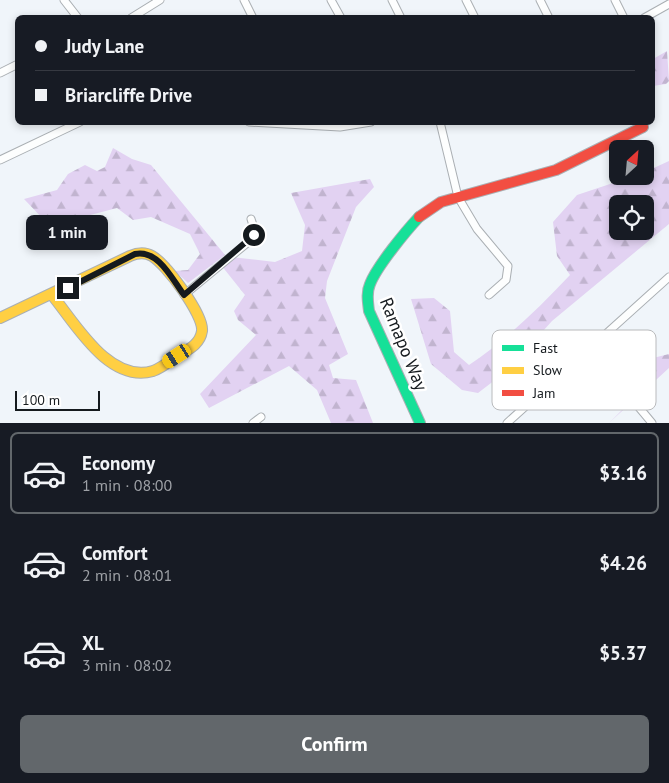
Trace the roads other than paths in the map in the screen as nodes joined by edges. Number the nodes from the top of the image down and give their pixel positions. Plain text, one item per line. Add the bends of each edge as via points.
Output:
1 (64, 0) edge
2 (160, 0) edge
3 (244, 0) edge
4 (331, 0) edge
5 (392, 0) edge
6 (466, 0) edge
7 (540, 0) edge
8 (615, 0) edge
9 (669, 4) edge
10 (76, 15) edge
11 (136, 15) edge
12 (252, 15) edge
13 (339, 15) edge
14 (400, 15) edge
15 (474, 15) edge
16 (548, 15) edge
17 (622, 15) edge
18 (649, 15) edge
19 (15, 66) edge
20 (0, 74) edge
21 (74, 125) edge
22 (327, 125) edge
23 (356, 125) edge
24 (441, 125) edge
25 (643, 127) dead end
26 (0, 160) edge
27 (458, 197) junction
28 (251, 219) dead end
29 (669, 277) edge
30 (52, 295) junction
31 (184, 295) junction
32 (489, 295) dead end
33 (0, 318) edge
34 (611, 330) edge
35 (521, 410) edge
36 (641, 410) edge
37 (261, 417) dead end
38 (253, 423) edge
39 (420, 423) edge
40 (506, 423) edge
41 (652, 423) edge

1 - 10 street
2 - 11 street
3 - 12 street
4 - 13 street
5 - 14 street
6 - 15 street
7 - 16 street
8 - 17 street
9 - 18 street
19 - 20 street
21 - 26 street
22 - 23 street
24 - 27 street
25 - 27 street, Ramapo Way via 556,170
27 - 32 street via 477,229 508,266 506,280
27 - 39 street, Ramapo Way via 441,202 418,218 374,276 368,291 369,311
28 - 31 street via 255,231 252,239
29 - 34 street
30 - 31 street via 139,253 156,259
30 - 31 street via 102,357 118,367 140,372 158,369 198,342 202,332 201,320
30 - 33 street
35 - 40 street
36 - 41 street
37 - 38 street

